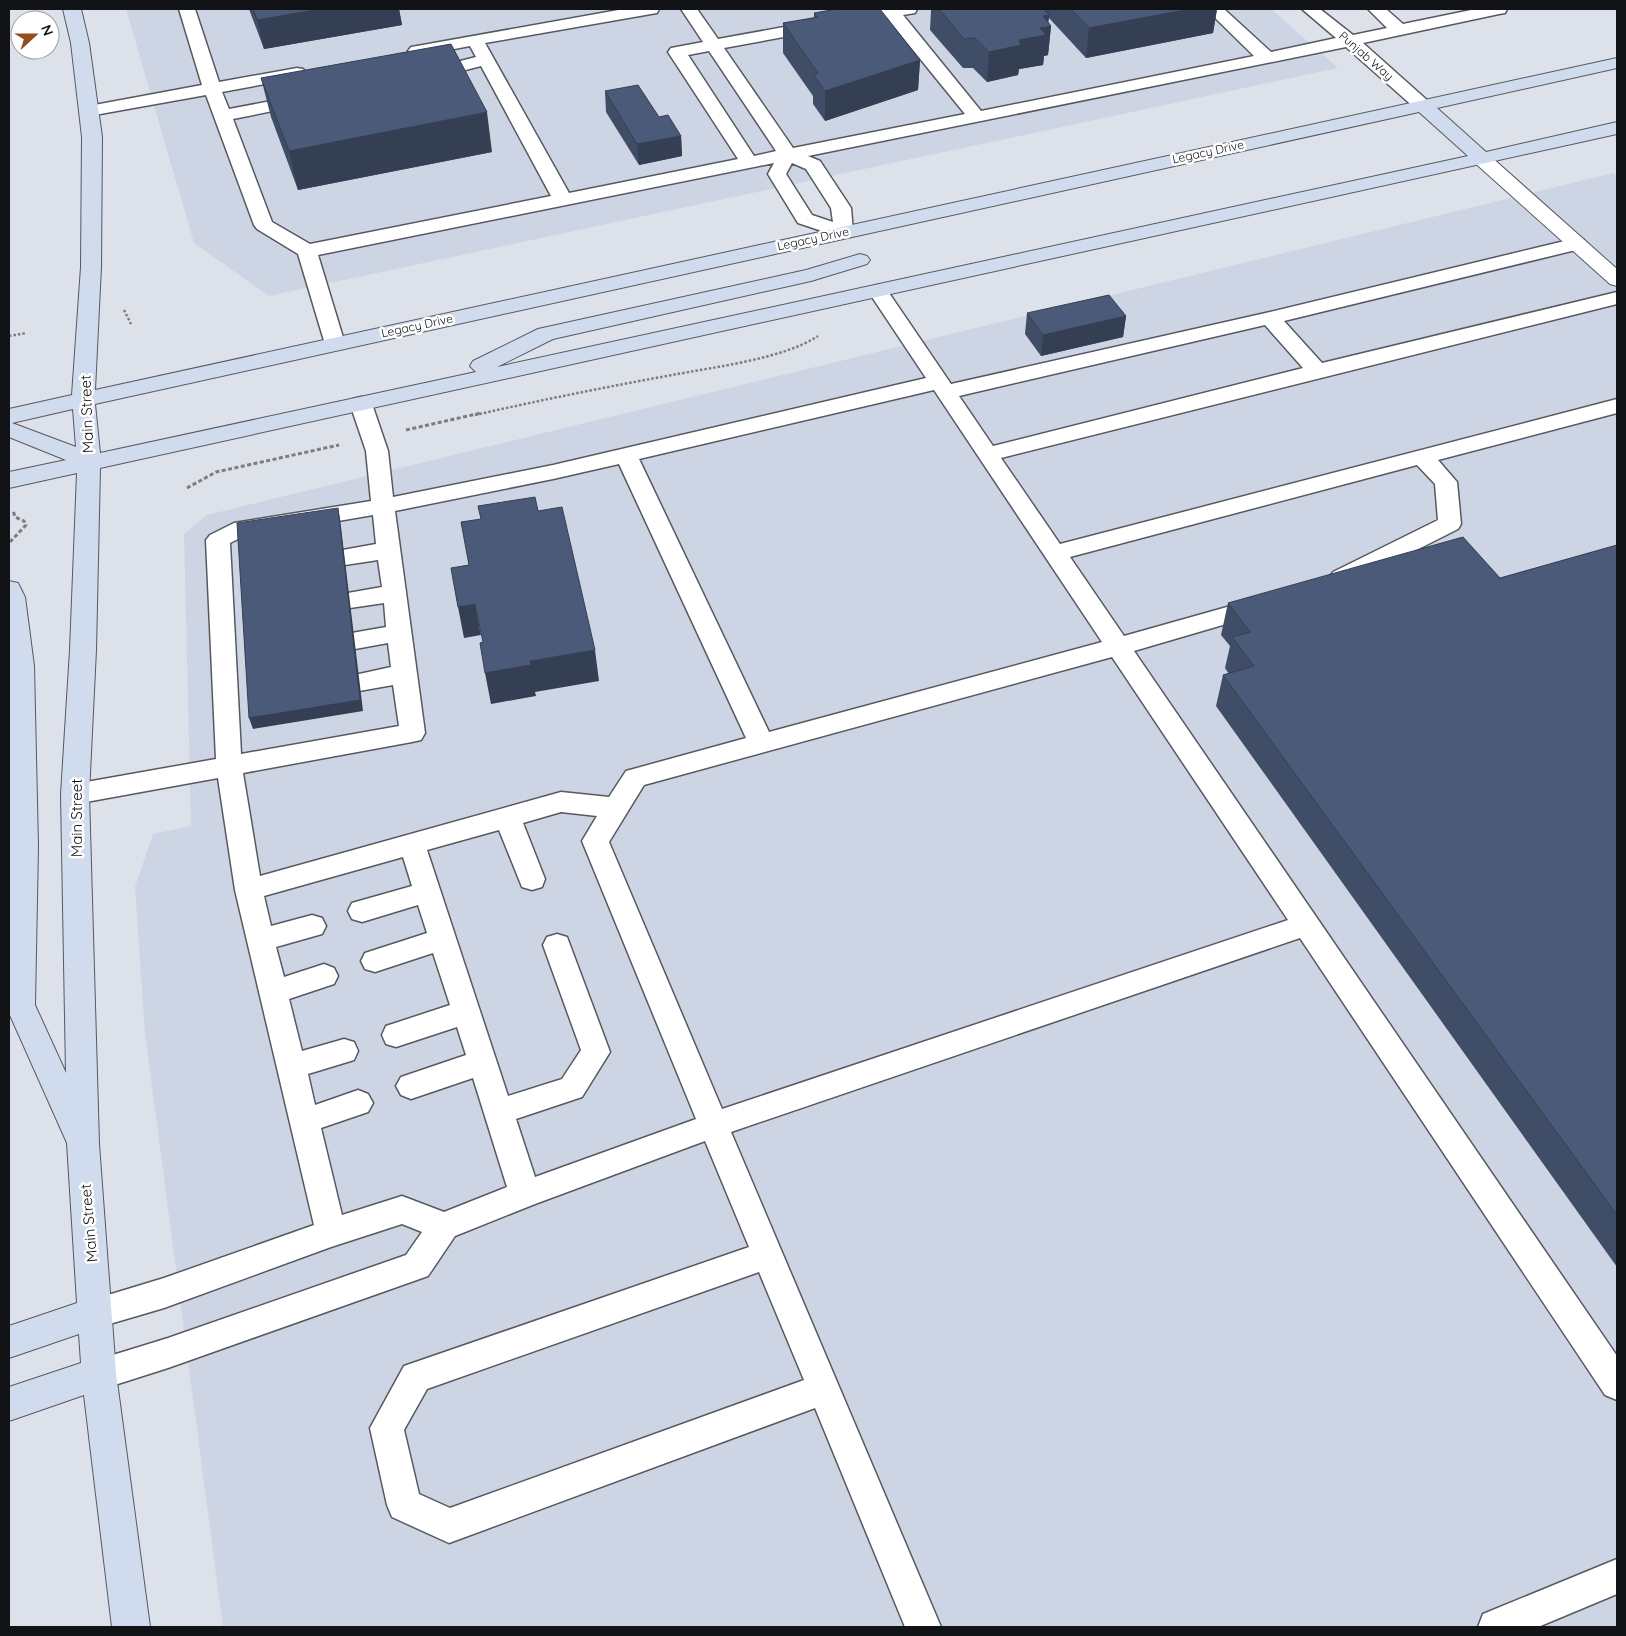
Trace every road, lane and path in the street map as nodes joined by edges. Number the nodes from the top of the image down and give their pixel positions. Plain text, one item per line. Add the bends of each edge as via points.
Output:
1 (72, 9) edge
2 (187, 9) edge
3 (540, 9) edge
4 (651, 9) edge
5 (689, 9) edge
6 (909, 9) edge
7 (1214, 9) edge
8 (1310, 9) edge
9 (1376, 9) edge
10 (1499, 9) edge
11 (891, 12) junction
12 (550, 26) junction
13 (1399, 30) junction
14 (475, 40) junction
15 (1350, 41) junction
16 (715, 45) junction
17 (397, 54) edge
18 (1267, 58) junction
19 (487, 60) junction
20 (1617, 63) edge
21 (310, 70) edge
22 (412, 79) edge
23 (212, 88) junction
24 (317, 98) edge
25 (1422, 105) junction
26 (89, 111) junction
27 (222, 115) junction
28 (977, 117) junction
29 (1617, 128) edge
30 (788, 155) junction
31 (1482, 159) junction
32 (749, 162) junction
33 (563, 200) junction
34 (843, 232) junction
35 (1577, 244) junction
36 (306, 251) junction
37 (860, 260) junction
38 (1617, 280) edge
39 (878, 291) junction
40 (1617, 298) edge
41 (1270, 318) junction
42 (26, 333) dead end
43 (9, 336) edge
44 (335, 344) junction
45 (1317, 371) junction
46 (439, 387) junction
47 (943, 387) junction
48 (84, 400) junction
49 (361, 404) junction
50 (1617, 406) edge
51 (9, 416) edge
52 (9, 429) edge
53 (988, 454) junction
54 (626, 456) junction
55 (1422, 457) junction
56 (90, 461) junction
57 (9, 480) edge
58 (383, 506) junction
59 (14, 507) dead end
60 (10, 542) dead end
61 (389, 550) junction
62 (1055, 553) junction
63 (345, 557) edge
64 (242, 573) edge
65 (219, 576) junction
66 (1320, 587) edge
67 (9, 589) edge
68 (394, 593) junction
69 (1283, 598) edge
70 (350, 600) edge
71 (245, 617) edge
72 (222, 621) junction
73 (399, 633) junction
74 (355, 640) edge
75 (1118, 645) junction
76 (248, 658) edge
77 (224, 662) junction
78 (404, 674) junction
79 (359, 682) edge
80 (251, 699) edge
81 (226, 702) junction
82 (762, 743) junction
83 (229, 766) junction
84 (75, 794) junction
85 (616, 808) junction
86 (507, 817) junction
87 (412, 844) junction
88 (532, 879) dead end
89 (249, 890) junction
90 (427, 892) junction
91 (362, 911) dead end
92 (1307, 925) junction
93 (312, 926) dead end
94 (443, 939) junction
95 (262, 940) junction
96 (557, 945) dead end
97 (376, 961) dead end
98 (324, 976) dead end
99 (274, 992) junction
100 (466, 1012) junction
101 (396, 1035) dead end
102 (344, 1051) dead end
103 (482, 1062) junction
104 (292, 1066) junction
105 (412, 1086) dead end
106 (358, 1103) dead end
107 (498, 1112) junction
108 (305, 1120) junction
109 (714, 1125) junction
110 (82, 1144) junction
111 (525, 1194) junction
112 (444, 1226) junction
113 (331, 1233) junction
114 (767, 1255) junction
115 (96, 1313) junction
116 (9, 1342) edge
117 (99, 1374) junction
118 (1617, 1384) edge
119 (823, 1389) junction
120 (9, 1404) edge
121 (1617, 1577) edge
122 (131, 1627) edge
123 (923, 1627) edge
124 (1496, 1627) edge

1 - 26 main road, Main Street
2 - 23 lane
3 - 12 lane
4 - 12 lane
5 - 16 lane
6 - 11 lane
7 - 18 lane
8 - 15 lane, Punjab Way
9 - 13 lane
10 - 13 lane
11 - 16 lane
11 - 28 lane
12 - 14 lane
13 - 15 lane
14 - 17 lane
14 - 19 lane
15 - 18 lane
15 - 25 lane, Punjab Way
16 - 30 lane
16 - 32 lane via 677,52
18 - 28 lane
19 - 22 lane
19 - 33 lane
20 - 25 main road, Legacy Drive
21 - 23 lane
23 - 26 lane
23 - 27 lane
24 - 27 lane
25 - 31 main road
25 - 34 main road, Legacy Drive
26 - 48 main road, Main Street via 92,137 91,267
27 - 36 lane via 264,226
28 - 30 lane
29 - 31 main road
30 - 32 lane
30 - 34 lane via 813,165 842,208
30 - 34 lane via 777,174 805,219
31 - 35 street
31 - 39 main road
32 - 33 lane
33 - 36 lane
34 - 37 main road
34 - 44 main road, Legacy Drive
35 - 38 street
35 - 41 lane
36 - 44 lane
37 - 39 main road
37 - 46 main road via 811,275 546,334
39 - 46 main road
39 - 47 lane
40 - 45 lane
41 - 45 lane
41 - 47 lane
42 - 43 path
44 - 48 main road, Legacy Drive
45 - 53 lane
46 - 49 main road
47 - 53 lane
47 - 54 lane
48 - 51 main road, Legacy Drive
48 - 56 main road, Main Street
49 - 56 main road
49 - 58 lane via 378,451
50 - 55 lane
52 - 56 main road
53 - 62 lane
54 - 58 lane
54 - 82 lane
55 - 62 lane
55 - 66 lane via 1446,482 1450,524
56 - 57 main road
56 - 84 main road, Main Street
58 - 61 lane
58 - 65 lane via 234,531 218,540
59 - 60 path via 15,517 26,525
61 - 63 lane
61 - 68 lane
62 - 75 lane
64 - 65 lane
65 - 72 lane
67 - 110 main road via 13,597 21,666 24,846 20,1005
68 - 70 lane
68 - 73 lane
69 - 75 lane
71 - 72 lane
72 - 77 lane
73 - 74 lane
73 - 78 lane
75 - 82 lane
75 - 92 lane
76 - 77 lane
77 - 81 lane
78 - 79 lane
78 - 83 lane via 412,733
80 - 81 lane
81 - 83 lane
82 - 85 lane via 634,778
83 - 84 lane
83 - 89 lane
84 - 110 main road, Main Street
85 - 86 lane via 561,802
85 - 109 lane via 595,841
86 - 87 lane
86 - 88 lane
87 - 89 lane
87 - 90 lane
89 - 95 lane
90 - 91 lane
90 - 94 lane
92 - 109 lane
92 - 118 lane
93 - 95 lane
94 - 97 lane
94 - 100 lane
95 - 99 lane
96 - 107 lane via 596,1052 572,1088
98 - 99 lane
99 - 104 lane
100 - 101 lane
100 - 103 lane
102 - 104 lane
103 - 105 lane
103 - 107 lane
104 - 108 lane
106 - 108 lane
107 - 111 lane
108 - 113 lane
109 - 111 lane
109 - 114 lane
110 - 115 main road, Main Street
111 - 112 lane
112 - 113 lane via 402,1210
112 - 117 lane via 417,1266
113 - 115 lane via 164,1293
114 - 119 lane
114 - 119 lane via 416,1377 387,1428 404,1505 449,1526
115 - 116 main road
115 - 117 main road, Main Street
117 - 120 main road
117 - 122 main road, Main Street
119 - 123 lane
121 - 124 lane

